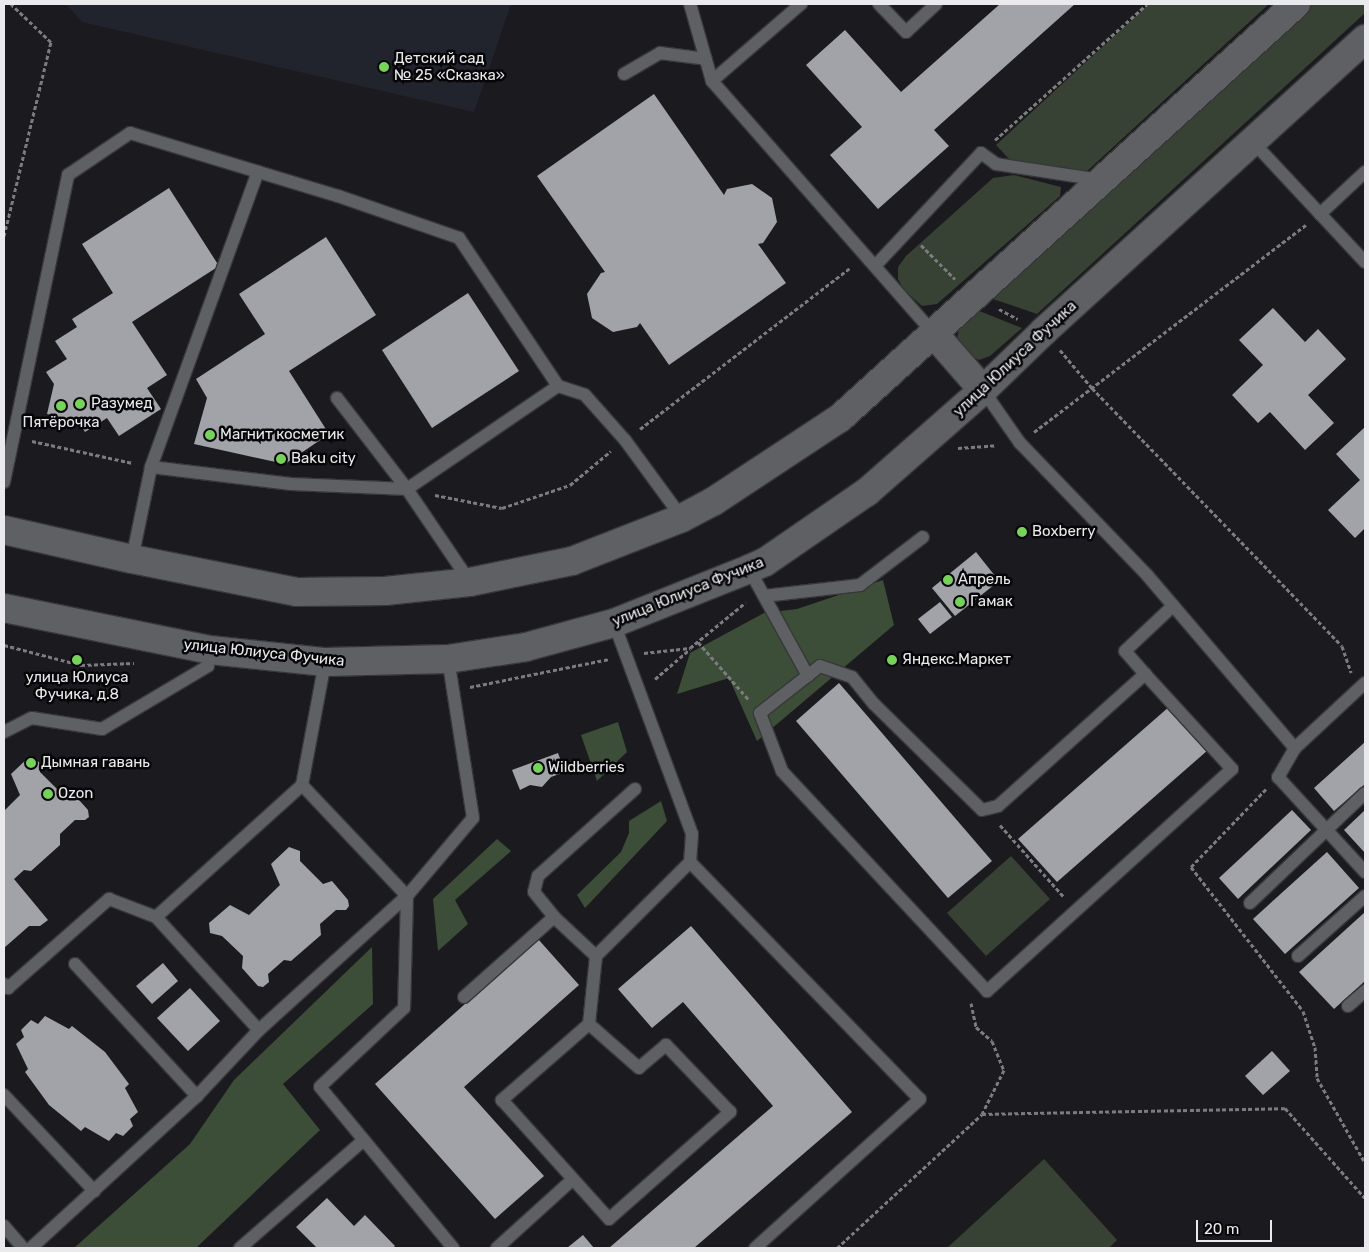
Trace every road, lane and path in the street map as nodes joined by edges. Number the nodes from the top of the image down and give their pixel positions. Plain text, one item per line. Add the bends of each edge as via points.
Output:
1 (11, 4) edge
2 (690, 4) edge
3 (801, 4) edge
4 (878, 4) edge
5 (936, 4) edge
6 (1147, 4) edge
7 (1296, 4) edge
8 (1365, 39) edge
9 (706, 59) junction
10 (624, 74) dead end
11 (712, 81) junction
12 (1253, 142) junction
13 (981, 153) junction
14 (258, 172) junction
15 (1365, 172) edge
16 (1102, 181) junction
17 (1320, 214) junction
18 (4, 236) edge
19 (866, 256) junction
20 (1365, 262) edge
21 (875, 266) junction
22 (934, 334) junction
23 (558, 386) junction
24 (1092, 388) junction
25 (983, 390) junction
26 (337, 398) dead end
27 (14, 437) junction
28 (625, 440) junction
29 (1020, 443) junction
30 (952, 450) dead end
31 (151, 467) junction
32 (4, 482) edge
33 (407, 489) junction
34 (682, 518) junction
35 (4, 530) edge
36 (923, 538) dead end
37 (132, 559) junction
38 (470, 582) junction
39 (758, 585) junction
40 (1173, 606) junction
41 (4, 608) edge
42 (614, 623) junction
43 (698, 642) junction
44 (4, 645) edge
45 (210, 650) junction
46 (626, 655) junction
47 (448, 659) junction
48 (325, 662) junction
49 (135, 663) dead end
50 (1145, 674) junction
51 (808, 676) junction
52 (452, 689) junction
53 (1362, 691) edge
54 (760, 713) junction
55 (4, 732) edge
56 (1295, 748) junction
57 (1278, 777) junction
58 (302, 785) junction
59 (635, 789) dead end
60 (1365, 793) edge
61 (986, 809) junction
62 (1327, 830) junction
63 (690, 862) junction
64 (1365, 872) edge
65 (407, 896) junction
66 (1365, 896) edge
67 (1250, 903) dead end
68 (1076, 910) junction
69 (156, 917) junction
70 (554, 917) junction
71 (596, 956) junction
72 (1298, 956) dead end
73 (75, 964) dead end
74 (4, 984) edge
75 (983, 987) junction
76 (1365, 991) edge
77 (464, 997) dead end
78 (1348, 1006) dead end
79 (589, 1024) junction
80 (259, 1030) junction
81 (4, 1095) edge
82 (197, 1096) junction
83 (982, 1114) junction
84 (364, 1140) junction
85 (1365, 1163) edge
86 (572, 1180) junction
87 (94, 1191) junction
88 (1365, 1198) edge
89 (4, 1226) edge
90 (23, 1248) edge
91 (31, 1248) edge
92 (240, 1248) edge
93 (453, 1248) edge
94 (497, 1248) edge
95 (755, 1248) edge
96 (837, 1248) edge

1 - 18 path via 51,42
2 - 9 lane
3 - 11 lane
4 - 5 lane via 906,32
6 - 13 path
7 - 16 main road
8 - 12 main road, улица Юлиуса Фучика
9 - 10 lane via 660,54
9 - 11 lane
11 - 19 lane
12 - 17 lane
12 - 25 main road, улица Юлиуса Фучика
13 - 16 lane via 996,164
13 - 21 lane
14 - 23 lane via 459,238
14 - 27 lane via 130,133 68,175
14 - 31 lane
15 - 17 lane
16 - 22 main road
17 - 20 lane
17 - 24 path
19 - 21 lane
19 - 28 path
21 - 22 lane
22 - 25 main road
22 - 34 main road via 840,418 714,501
23 - 28 lane via 585,395
23 - 33 lane
24 - 29 path
24 - 53 path via 1342,646
25 - 29 lane
25 - 39 main road, улица Юлиуса Фучика via 867,492 765,562
26 - 33 lane
27 - 31 path
27 - 32 lane
28 - 33 path via 570,485 502,508
28 - 34 lane
29 - 30 path
29 - 40 lane
31 - 33 lane via 291,484
31 - 37 lane
33 - 38 lane
34 - 38 main road via 572,561
35 - 37 main road
36 - 39 lane via 860,585
37 - 38 main road via 297,592 385,591
39 - 42 main road, улица Юлиуса Фучика
39 - 43 path
39 - 51 lane
40 - 50 lane via 1125,651
40 - 56 lane
41 - 45 main road, улица Юлиуса Фучика
42 - 46 lane
42 - 47 main road, улица Юлиуса Фучика via 526,647
43 - 46 path via 690,648
43 - 54 path
44 - 49 path via 81,665
45 - 48 main road, улица Юлиуса Фучика
45 - 55 lane via 208,666 102,729 32,718
46 - 52 path
46 - 63 lane via 692,834
47 - 48 main road, улица Юлиуса Фучика
47 - 52 lane
48 - 58 lane
50 - 61 lane via 998,806
50 - 68 lane via 1232,769
51 - 54 lane
51 - 61 lane via 820,666 852,677 874,704 982,810
52 - 65 lane via 473,818
53 - 56 lane
54 - 75 lane via 782,771
56 - 57 lane
57 - 62 lane
57 - 85 path via 1191,867 1304,1011 1315,1047 1317,1078
58 - 65 lane
58 - 69 lane
59 - 70 lane via 538,876 534,892
60 - 62 lane
61 - 68 path
62 - 64 lane
62 - 67 lane
63 - 71 lane
63 - 95 lane via 920,1099
65 - 80 lane
65 - 84 lane via 404,1008 320,1086
66 - 72 lane
68 - 75 lane via 987,991
69 - 74 lane via 108,899 8,988
69 - 80 lane
70 - 71 lane
70 - 77 lane
71 - 79 lane
73 - 82 lane
75 - 83 path via 971,1002 976,1027 992,1042 1004,1070
76 - 78 lane
79 - 86 lane via 502,1100
79 - 86 lane via 639,1068 666,1045 730,1112 609,1219
80 - 82 lane
81 - 87 lane
82 - 87 lane
83 - 88 path via 1285,1108
83 - 96 path
84 - 92 lane
84 - 93 lane
86 - 94 lane
87 - 91 lane
89 - 90 lane

